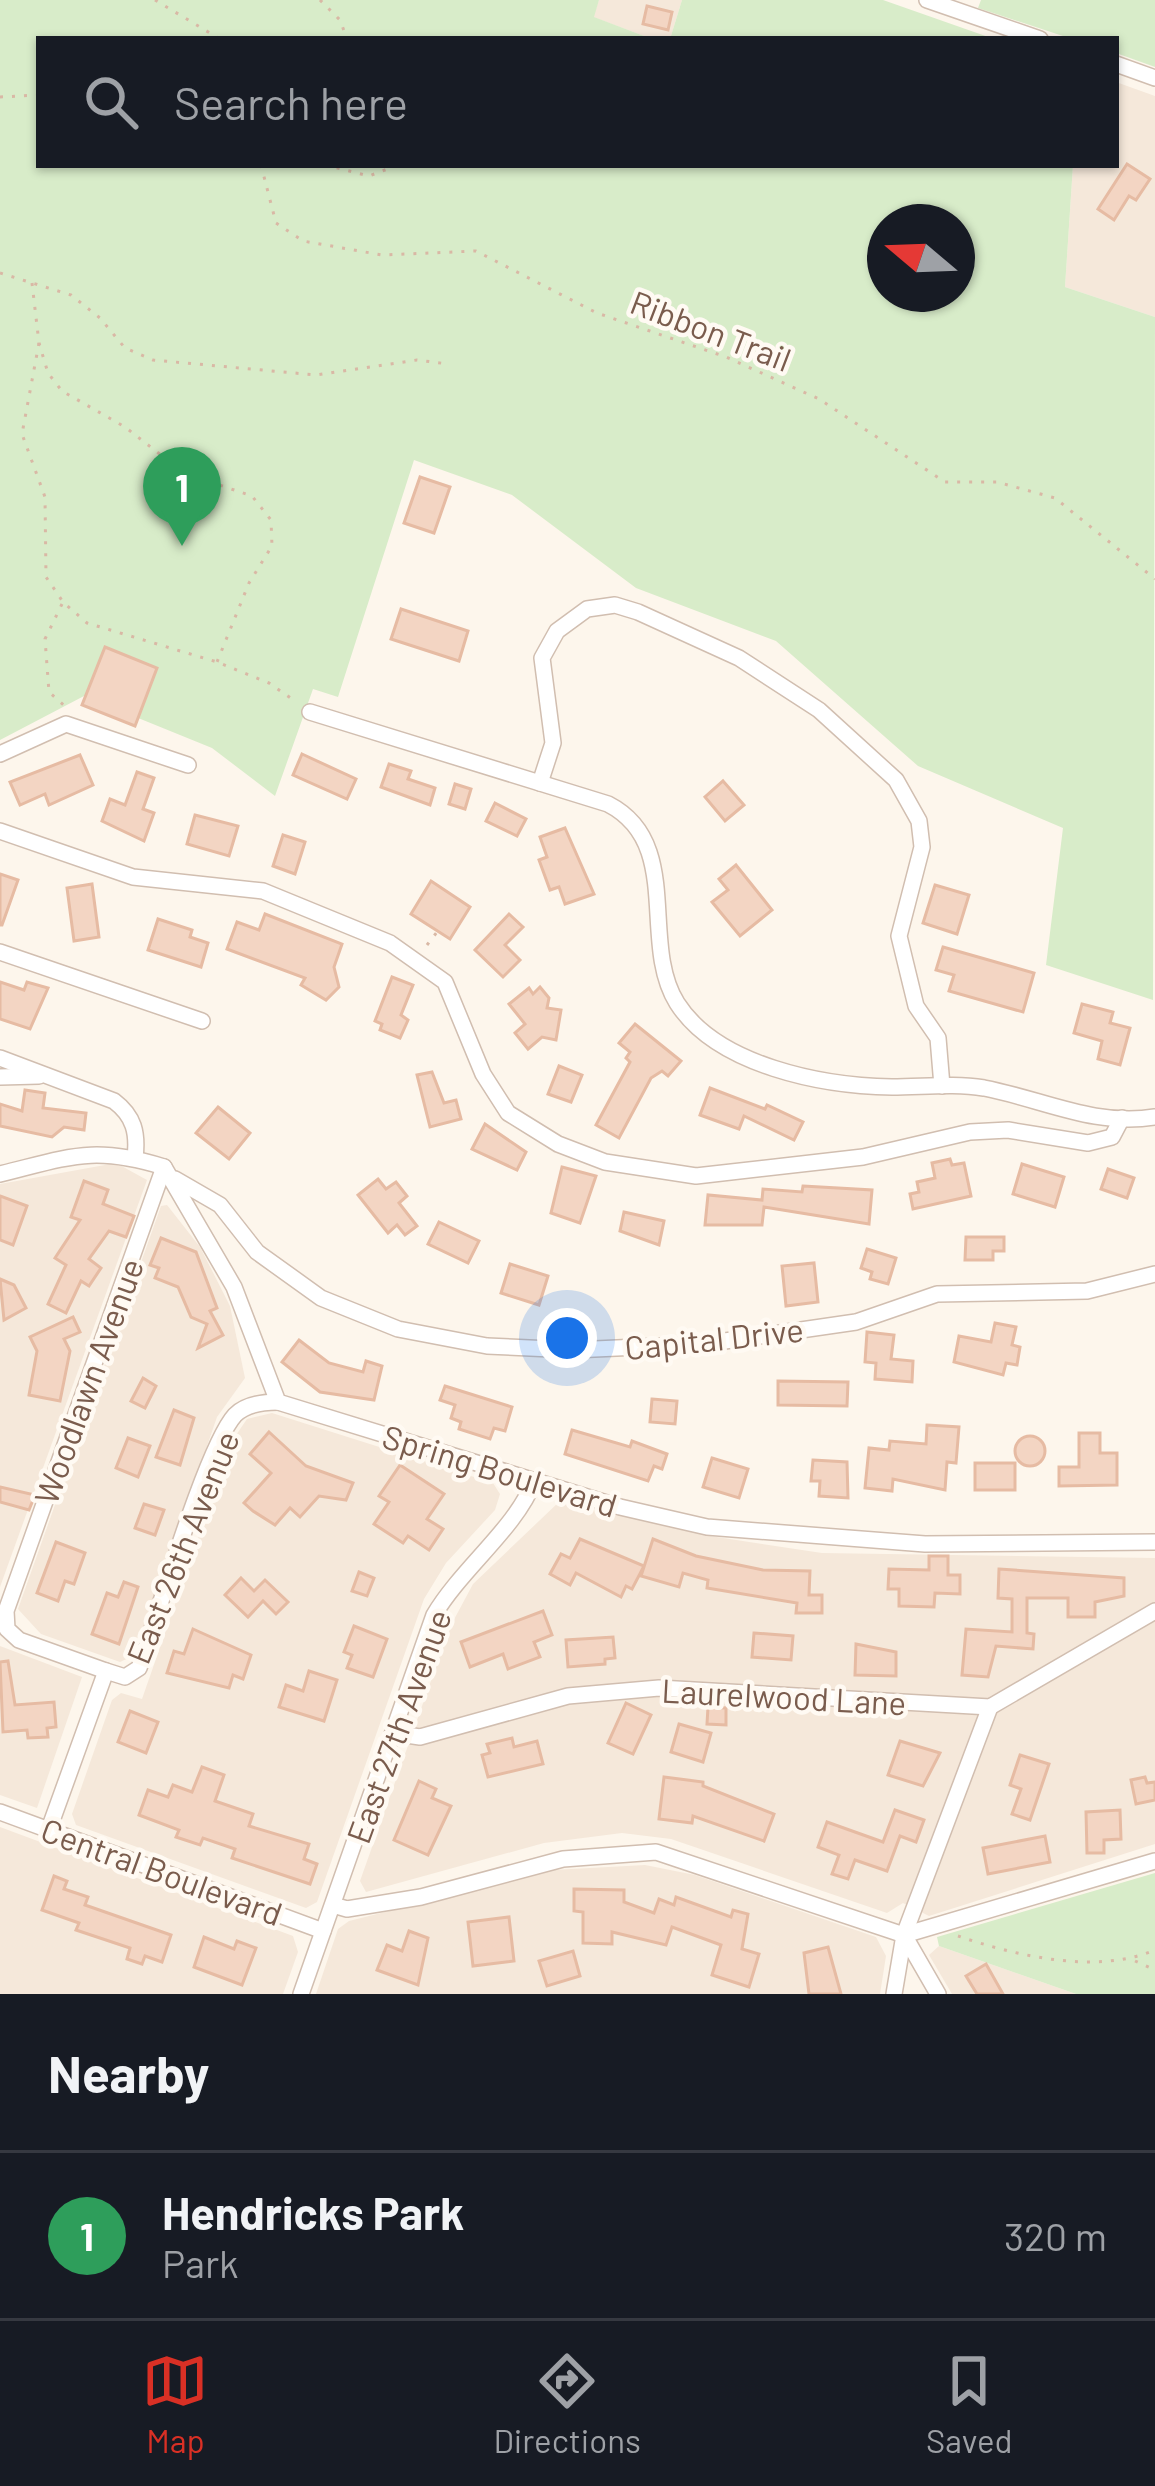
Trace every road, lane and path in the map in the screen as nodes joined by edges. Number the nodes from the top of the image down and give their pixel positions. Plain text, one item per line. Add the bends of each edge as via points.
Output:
1 (155, 0) edge
2 (320, 0) edge
3 (927, 0) edge
4 (215, 36) edge
5 (346, 36) edge
6 (1031, 36) edge
7 (1119, 65) edge
8 (1155, 78) edge
9 (36, 95) edge
10 (0, 97) edge
11 (262, 168) edge
12 (337, 168) edge
13 (390, 168) edge
14 (0, 273) edge
15 (32, 283) junction
16 (39, 343) junction
17 (448, 364) dead end
18 (1155, 579) edge
19 (63, 602) junction
20 (218, 662) junction
21 (310, 712) joint
22 (74, 726) junction
23 (0, 754) edge
24 (188, 765) dead end
25 (539, 783) junction
26 (0, 831) edge
27 (437, 932) dead end
28 (0, 952) edge
29 (421, 955) dead end
30 (202, 1021) dead end
31 (0, 1058) edge
32 (50, 1076) junction
33 (0, 1077) edge
34 (942, 1086) junction
35 (1155, 1117) edge
36 (1122, 1118) junction
37 (135, 1158) junction
38 (169, 1173) junction
39 (0, 1174) edge
40 (1155, 1274) edge
41 (278, 1402) junction
42 (534, 1481) junction
43 (1155, 1542) edge
44 (1155, 1611) edge
45 (106, 1671) junction
46 (990, 1707) junction
47 (393, 1733) junction
48 (0, 1812) edge
49 (50, 1829) junction
50 (1155, 1862) edge
51 (333, 1905) junction
52 (928, 1926) junction
53 (323, 1931) junction
54 (904, 1935) junction
55 (1155, 1951) edge
56 (1132, 1960) junction
57 (1155, 1970) edge
58 (301, 1994) edge
59 (894, 1994) edge
60 (938, 1994) edge

1 - 4 path
2 - 5 path
3 - 6 street
7 - 8 street
9 - 10 path
11 - 18 path, Ribbon Trail via 276,224 303,241 399,256 476,251 596,313 819,399 945,482 997,482 1055,498
12 - 13 path via 369,176
14 - 15 path
15 - 16 path
15 - 17 path via 71,295 125,348 153,360 316,375 417,360
16 - 19 path via 22,434 45,497 46,577
16 - 20 path via 62,391 184,473 252,496 271,520 272,546
19 - 20 path via 87,623
19 - 22 path via 45,639 45,672
20 - 21 path via 269,682
21 - 25 street
22 - 23 street via 51,728
22 - 24 street
25 - 34 street via 608,804 640,828 666,980 700,1032 816,1078
25 - 34 street via 553,743 542,658 556,631 587,609 638,612 739,658 819,710 896,779 919,821 922,847 899,936 910,991 938,1038
26 - 36 street via 133,878 263,891 390,943 445,982 508,1113 605,1162 696,1176 863,1157 970,1132 1088,1143 1112,1137
27 - 29 path
28 - 30 street
31 - 32 street
32 - 33 street
32 - 37 street via 128,1112
34 - 36 street
35 - 36 street
37 - 38 street
37 - 39 street via 88,1152
38 - 40 street, Capital Drive via 220,1205 257,1252 321,1298 398,1329 487,1346 704,1344 856,1322 937,1294 1087,1291
38 - 41 street via 234,1287
38 - 45 street, Woodlawn Avenue via 6,1611 7,1629 19,1640
41 - 42 street, Spring Boulevard
41 - 45 street, East 26th Avenue via 236,1414 140,1668 125,1677
42 - 43 street, Spring Boulevard via 707,1527 925,1544
42 - 47 street, East 27th Avenue via 434,1615
44 - 46 street
45 - 49 street, East 26th Avenue
46 - 47 street, Laurelwood Lane via 659,1688 568,1696 420,1737
46 - 54 street
47 - 51 street, East 27th Avenue
48 - 49 street, Central Boulevard
49 - 53 street, Central Boulevard
50 - 52 street
51 - 53 street, East 27th Avenue
51 - 54 street, Central Boulevard via 421,1897 563,1859 656,1852
52 - 54 street
52 - 56 path via 1017,1956
53 - 58 street, East 27th Avenue
54 - 59 street
54 - 60 street
55 - 56 path
56 - 57 path

